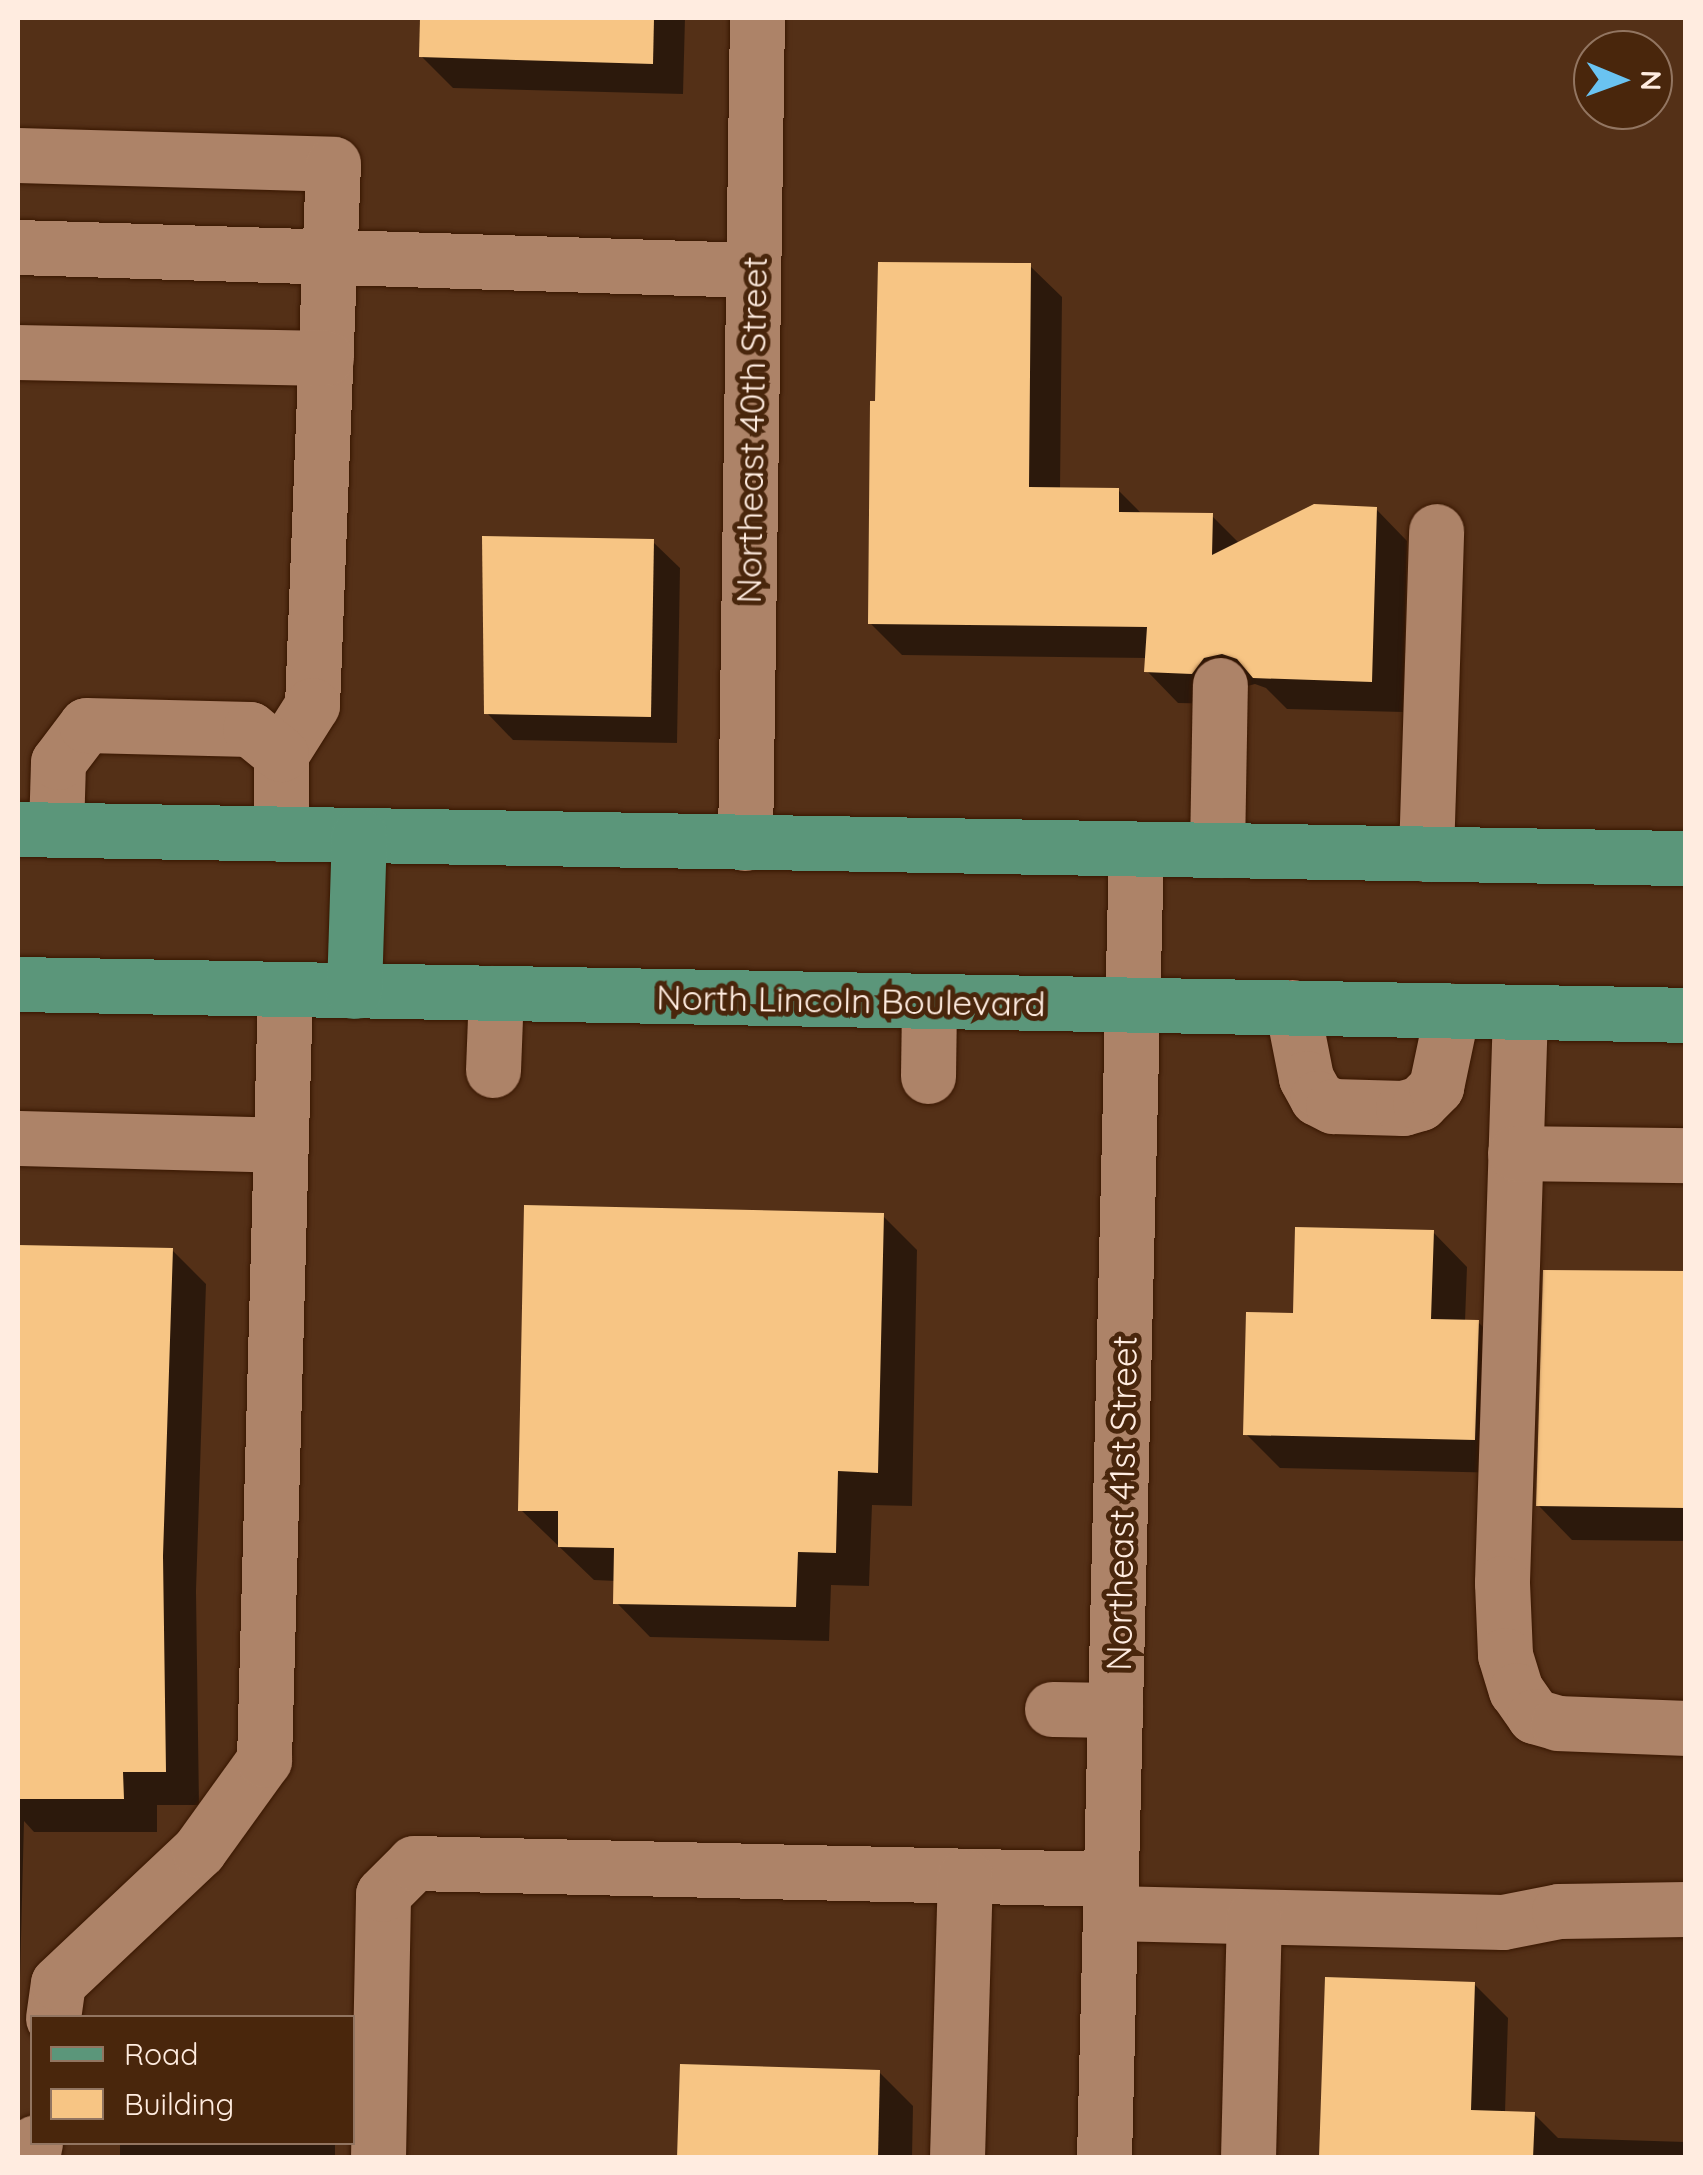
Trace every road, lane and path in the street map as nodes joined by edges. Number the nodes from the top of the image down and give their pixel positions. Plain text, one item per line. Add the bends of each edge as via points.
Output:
1 (757, 18) edge
2 (18, 155) edge
3 (18, 247) edge
4 (328, 256) junction
5 (753, 270) junction
6 (18, 352) edge
7 (326, 358) junction
8 (1436, 531) dead end
9 (1220, 685) dead end
10 (282, 754) junction
11 (37, 830) edge
12 (281, 834) junction
13 (359, 835) junction
14 (745, 843) junction
15 (1136, 849) junction
16 (1217, 850) junction
17 (1426, 854) junction
18 (1686, 858) edge
19 (18, 984) edge
20 (285, 990) junction
21 (354, 991) junction
22 (496, 994) junction
23 (929, 1001) junction
24 (1133, 1004) junction
25 (1292, 1008) junction
26 (1452, 1011) junction
27 (1520, 1012) junction
28 (1686, 1015) edge
29 (493, 1070) dead end
30 (928, 1076) dead end
31 (18, 1138) edge
32 (281, 1145) junction
33 (1515, 1153) junction
34 (1686, 1155) edge
35 (1052, 1710) dead end
36 (1116, 1710) junction
37 (1686, 1728) edge
38 (965, 1876) junction
39 (1110, 1896) junction
40 (1686, 1909) edge
41 (1254, 1916) junction
42 (43, 1994) edge
43 (378, 2158) edge
44 (957, 2158) edge
45 (1104, 2158) edge
46 (1248, 2158) edge

1 - 5 street, Northeast 40th Street
2 - 4 street via 332,164
3 - 4 street
4 - 5 street
4 - 7 street
5 - 14 street, Northeast 40th Street
6 - 7 street
7 - 10 street via 312,706
8 - 17 street
9 - 16 street
10 - 11 street via 250,729 86,725 58,762
10 - 12 street
11 - 12 main road
12 - 13 main road
13 - 14 main road
13 - 21 main road
14 - 15 main road
15 - 16 main road
15 - 24 street, Northeast 41st Street
16 - 17 main road
17 - 18 main road
19 - 20 main road, North Lincoln Boulevard
20 - 21 main road, North Lincoln Boulevard
20 - 32 street
21 - 22 main road, North Lincoln Boulevard
22 - 23 main road, North Lincoln Boulevard
22 - 29 street
23 - 24 main road, North Lincoln Boulevard
23 - 30 street
24 - 25 main road, North Lincoln Boulevard
24 - 36 street, Northeast 41st Street
25 - 26 main road, North Lincoln Boulevard
25 - 26 street via 1306,1078 1317,1098 1333,1106 1403,1108 1436,1087
26 - 27 main road, North Lincoln Boulevard
27 - 28 main road, North Lincoln Boulevard
27 - 33 street
31 - 32 street
32 - 42 street via 264,1760 199,1850
33 - 34 street
33 - 37 street via 1505,1655 1516,1690 1534,1716
35 - 36 street
36 - 39 street, Northeast 41st Street
38 - 39 street
38 - 43 street via 414,1864 384,1894
38 - 44 street
39 - 41 street
39 - 45 street, Northeast 41st Street
40 - 41 street via 1558,1911 1503,1922
41 - 46 street

